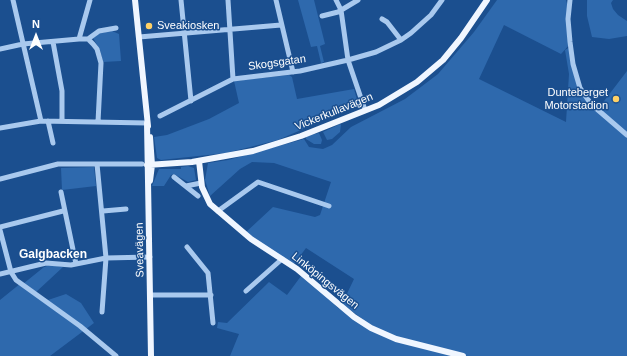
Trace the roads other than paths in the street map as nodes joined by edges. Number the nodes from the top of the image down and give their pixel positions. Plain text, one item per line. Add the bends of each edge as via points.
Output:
1 (13, 0) edge
2 (90, 0) edge
3 (135, 0) edge
4 (181, 0) edge
5 (228, 0) edge
6 (276, 0) edge
7 (336, 0) edge
8 (358, 0) edge
9 (487, 0) edge
10 (570, 0) edge
11 (439, 1) edge
12 (341, 10) junction
13 (322, 16) dead end
14 (382, 19) dead end
15 (281, 25) junction
16 (116, 28) dead end
17 (230, 30) junction
18 (184, 34) junction
19 (139, 37) junction
20 (88, 39) junction
21 (79, 40) junction
22 (401, 40) junction
23 (53, 42) junction
24 (23, 44) junction
25 (0, 49) edge
26 (348, 60) junction
27 (293, 72) junction
28 (233, 79) junction
29 (191, 101) junction
30 (365, 110) junction
31 (160, 116) dead end
32 (42, 121) junction
33 (48, 121) junction
34 (62, 121) junction
35 (98, 122) junction
36 (147, 123) junction
37 (0, 128) edge
38 (627, 135) edge
39 (53, 143) dead end
40 (199, 161) junction
41 (97, 164) junction
42 (147, 164) junction
43 (174, 177) dead end
44 (0, 179) edge
45 (201, 183) junction
46 (186, 186) junction
47 (61, 192) dead end
48 (198, 196) dead end
49 (329, 206) dead end
50 (126, 209) dead end
51 (63, 211) junction
52 (103, 211) junction
53 (218, 211) junction
54 (0, 228) edge
55 (187, 247) dead end
56 (150, 257) junction
57 (106, 258) junction
58 (282, 259) junction
59 (76, 264) junction
60 (11, 272) junction
61 (0, 274) edge
62 (246, 291) dead end
63 (150, 295) junction
64 (211, 295) junction
65 (102, 312) dead end
66 (213, 323) dead end
67 (116, 356) edge
68 (151, 356) edge
69 (463, 356) edge

1 - 24 street
2 - 21 street
3 - 19 main road, Sveavägen
4 - 18 street
5 - 17 street
6 - 15 street
7 - 12 street
8 - 12 street
9 - 30 main road, Vickerkullavägen via 461,38 430,72 405,91
10 - 38 street via 570,42 580,88 591,104
11 - 22 street, Skogsgatan via 422,23
12 - 13 street
12 - 26 street
14 - 22 street
15 - 17 street
15 - 27 street
16 - 20 street via 99,31
17 - 18 street
17 - 28 street
18 - 19 street
18 - 29 street
19 - 36 main road, Sveavägen
20 - 21 street
20 - 35 street via 97,49 101,63
21 - 23 street
22 - 26 street, Skogsgatan via 376,52
23 - 24 street
23 - 34 street via 62,91
24 - 25 street
24 - 32 street
26 - 27 street, Skogsgatan
26 - 30 street
27 - 28 street, Skogsgatan
28 - 29 street, Skogsgatan
29 - 31 street, Skogsgatan
30 - 40 main road, Vickerkullavägen via 270,146
32 - 33 street
32 - 37 street
33 - 34 street
33 - 39 street
34 - 35 street
35 - 36 street
36 - 42 main road, Sveavägen via 150,135
40 - 42 main road, Vickerkullavägen
40 - 45 main road, Linköpingsvägen
41 - 42 street
41 - 44 street via 58,164
41 - 52 street
42 - 56 main road, Sveavägen
43 - 46 street
45 - 46 street
45 - 53 main road, Linköpingsvägen via 206,197
46 - 48 street
47 - 51 street
49 - 53 street via 258,182
50 - 52 street
51 - 54 street
51 - 59 street
52 - 57 street
53 - 58 main road, Linköpingsvägen via 251,239
54 - 60 street
55 - 64 street via 208,273
56 - 57 street
56 - 63 main road, Sveavägen
57 - 59 street
57 - 65 street
58 - 62 street
58 - 69 main road, Linköpingsvägen via 371,328 404,342
59 - 60 street via 46,263
60 - 61 street
60 - 67 street via 16,280 80,326
63 - 64 street
63 - 68 main road, Sveavägen
64 - 66 street

